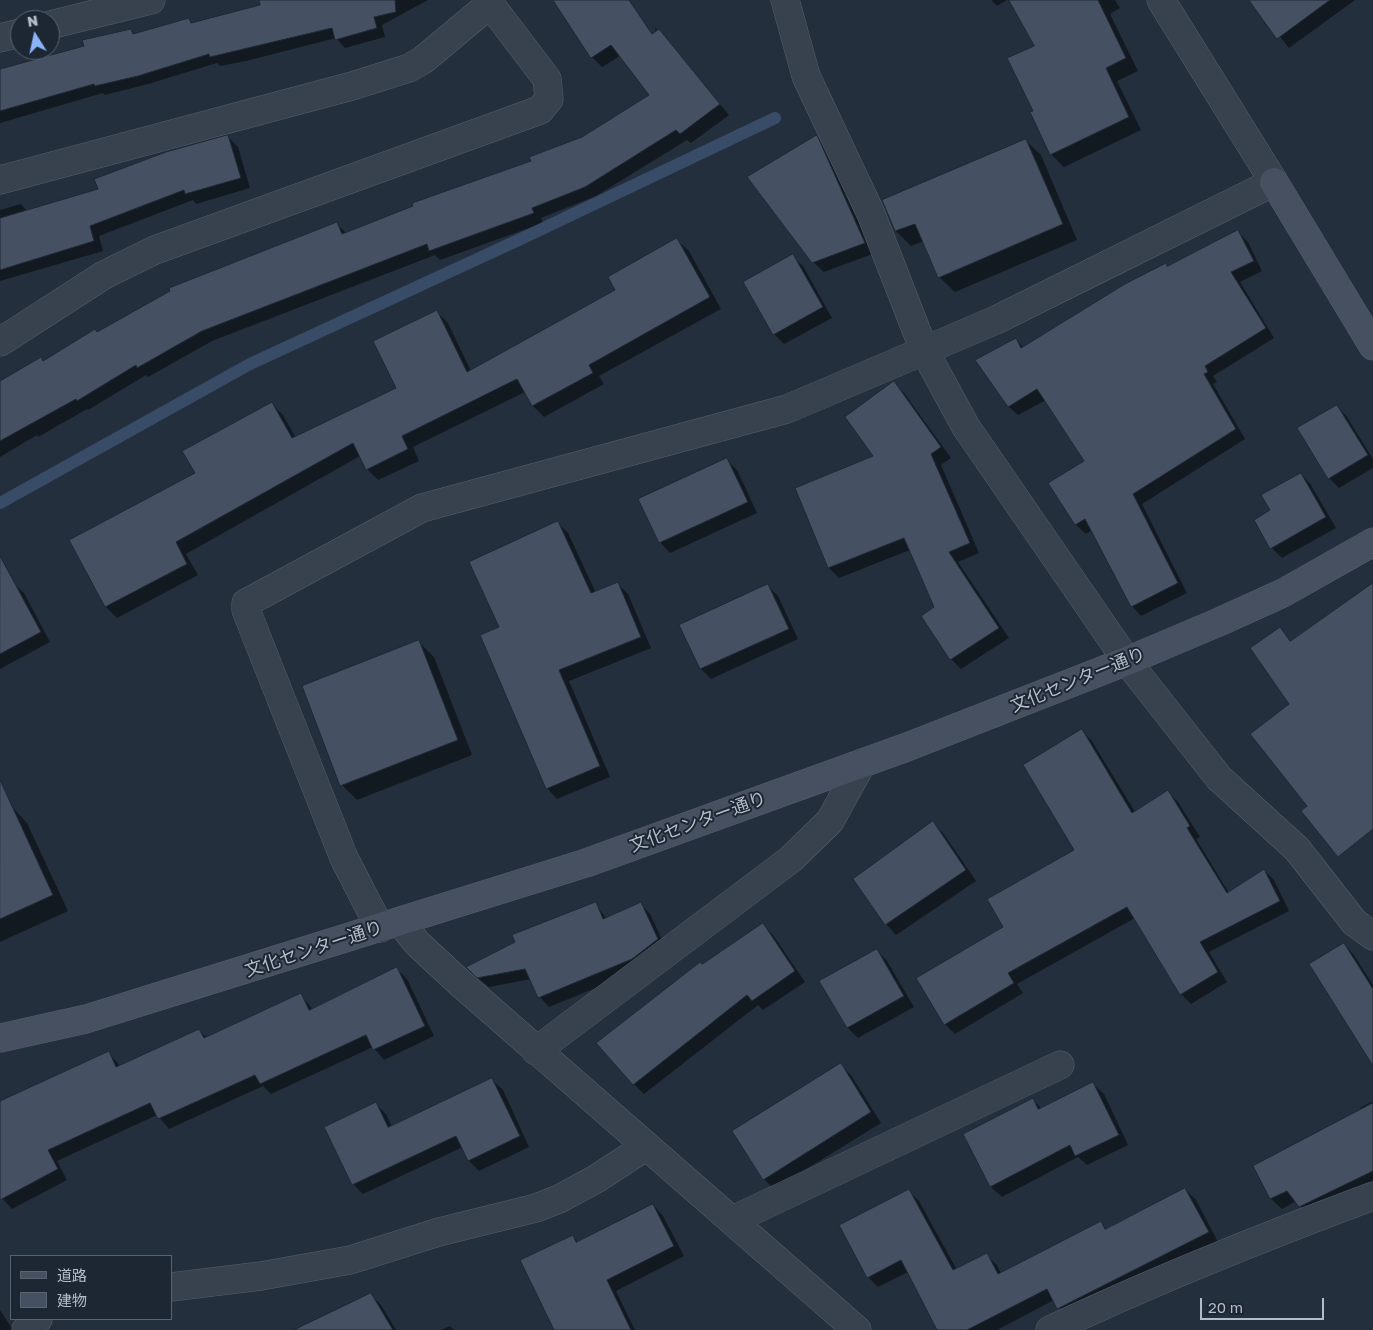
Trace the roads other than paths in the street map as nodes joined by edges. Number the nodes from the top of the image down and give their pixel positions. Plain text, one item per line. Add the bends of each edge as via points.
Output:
1 (150, 0) edge
2 (786, 0) edge
3 (1162, 0) edge
4 (488, 2) edge
5 (60, 22) edge
6 (0, 180) edge
7 (1274, 182) junction
8 (0, 342) edge
9 (1373, 346) edge
10 (924, 350) junction
11 (1373, 542) edge
12 (1127, 661) junction
13 (862, 763) junction
14 (390, 925) junction
15 (1373, 936) edge
16 (0, 1038) edge
17 (536, 1051) junction
18 (1060, 1065) dead end
19 (645, 1147) junction
20 (1373, 1196) edge
21 (733, 1220) junction
22 (172, 1287) edge
23 (37, 1320) edge
24 (26, 1330) edge
25 (857, 1330) edge
26 (1050, 1330) edge

1 - 5 street
2 - 10 street via 806,76 871,214
3 - 7 street
4 - 6 street via 423,60 409,68
4 - 8 street via 547,79 549,99 540,110 155,250 104,275
7 - 9 street
7 - 10 street via 996,320
10 - 12 street via 966,427
10 - 14 street via 787,409 422,508 246,603 246,610 344,858
11 - 12 street, 文化センター通り via 1283,593
12 - 13 street, 文化センター通り
12 - 15 street via 1219,778 1297,849 1354,922
13 - 14 street, 文化センター通り via 586,862
13 - 17 street via 830,821 791,859
14 - 16 street, 文化センター通り via 96,1016
14 - 17 street
17 - 19 street
18 - 21 street
19 - 21 street
19 - 22 street via 589,1183 536,1208 439,1232 350,1260 261,1276
20 - 26 street via 1123,1295
21 - 25 street
23 - 24 street

